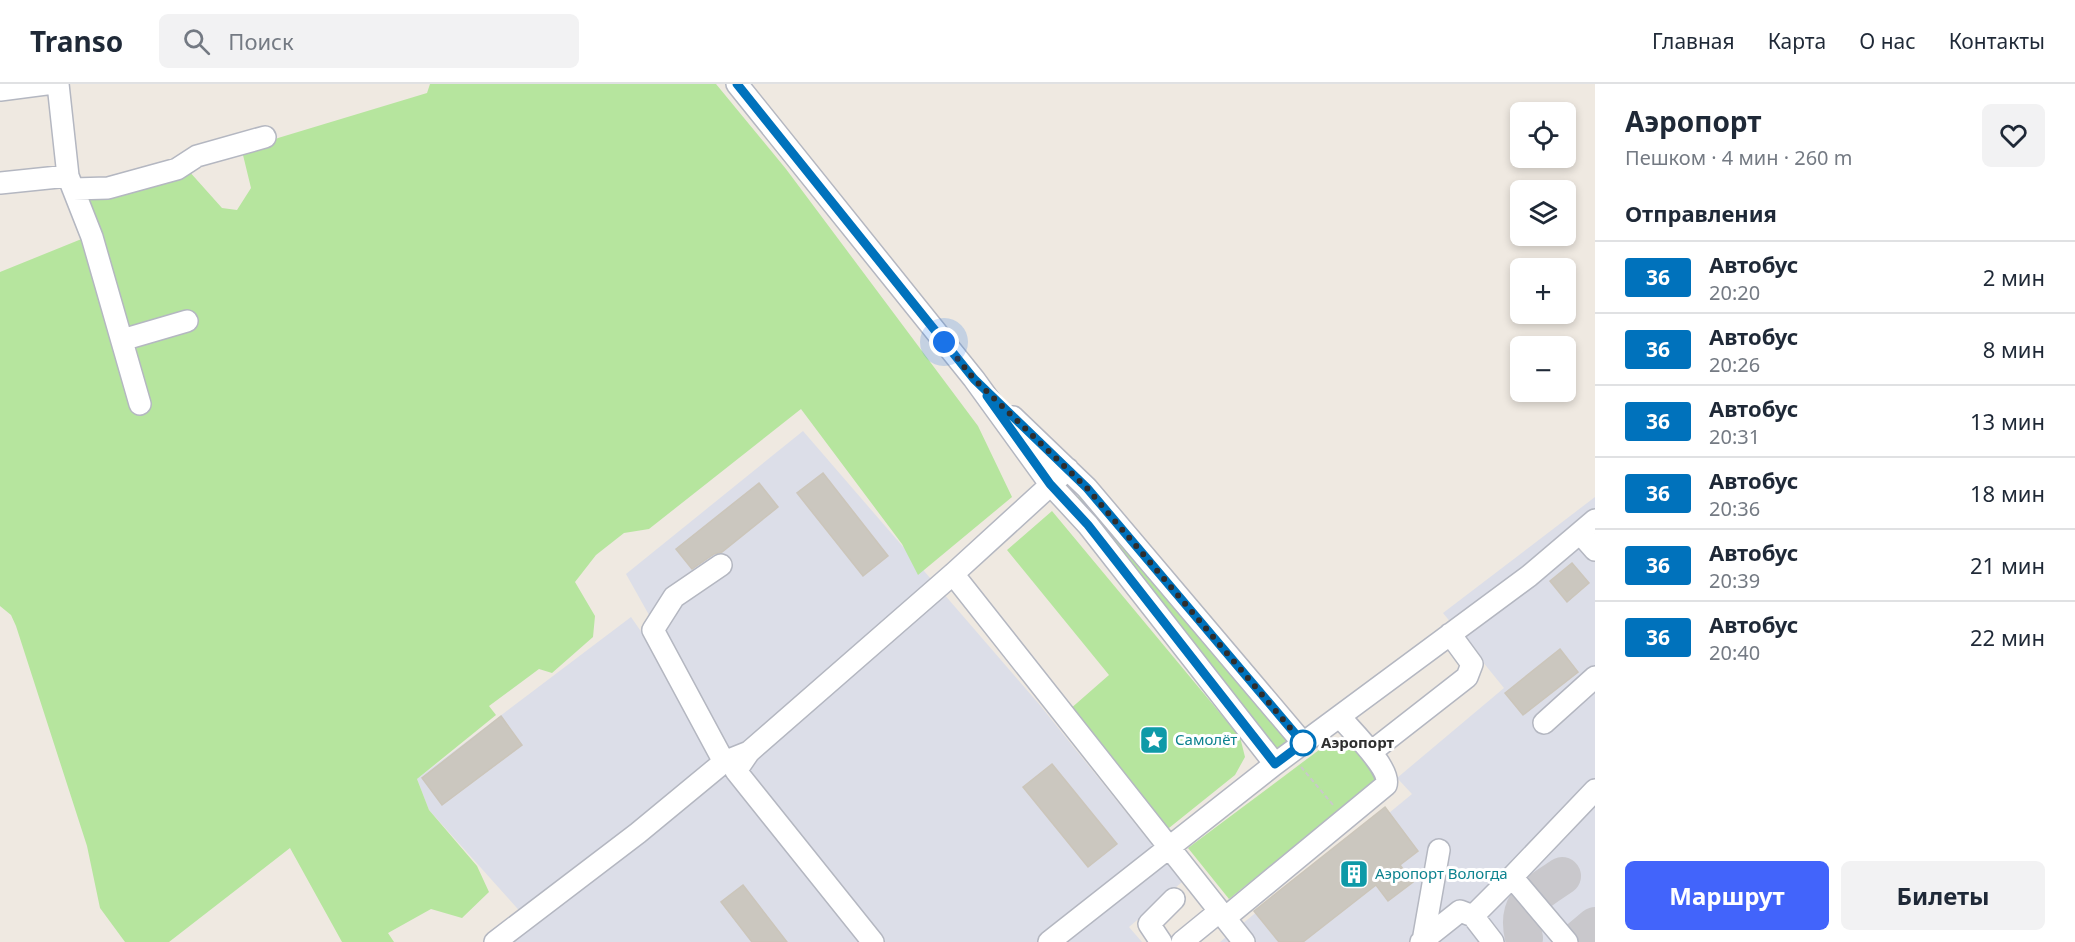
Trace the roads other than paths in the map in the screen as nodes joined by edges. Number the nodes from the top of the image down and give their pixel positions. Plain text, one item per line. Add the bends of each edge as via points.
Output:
1 (46, 84) edge
2 (58, 84) edge
3 (737, 84) edge
4 (0, 90) edge
5 (265, 137) dead end
6 (70, 182) junction
7 (0, 183) edge
8 (187, 321) dead end
9 (122, 339) junction
10 (974, 379) junction
11 (140, 404) dead end
12 (1068, 469) junction
13 (1050, 484) junction
14 (1588, 527) edge
15 (1595, 550) edge
16 (721, 565) dead end
17 (953, 574) junction
18 (1450, 634) junction
19 (1595, 677) edge
20 (1340, 717) junction
21 (1544, 723) dead end
22 (749, 752) junction
23 (1371, 752) junction
24 (1289, 754) junction
25 (724, 762) junction
26 (1595, 790) edge
27 (1168, 846) junction
28 (1439, 850) dead end
29 (1512, 877) junction
30 (1174, 899) dead end
31 (1223, 914) junction
32 (1473, 916) junction
33 (1422, 941) edge
34 (495, 942) edge
35 (873, 942) edge
36 (1049, 942) edge
37 (1161, 942) edge
38 (1182, 942) edge
39 (1244, 942) edge
40 (1494, 942) edge
41 (1567, 942) edge

1 - 4 street
2 - 6 street
3 - 10 street
5 - 6 street via 197,156 177,169 108,189
6 - 7 street
6 - 9 street via 92,237
8 - 9 street
9 - 11 street
10 - 12 street
10 - 13 street
12 - 13 street
12 - 24 street via 1087,488
13 - 17 street
13 - 24 street
14 - 15 street
14 - 18 street
16 - 25 street via 674,597 653,630
17 - 22 street
17 - 27 street
18 - 20 street
18 - 23 street via 1472,664 1472,670
19 - 21 street
20 - 23 street
20 - 24 street
22 - 25 street
22 - 35 street via 736,771
23 - 31 street via 1388,781
24 - 27 street
25 - 34 street
26 - 29 street
27 - 31 street
27 - 36 street
28 - 33 street
29 - 32 street
29 - 41 street
30 - 37 street via 1149,924
31 - 38 street
31 - 39 street
32 - 33 street via 1460,911
32 - 40 street

